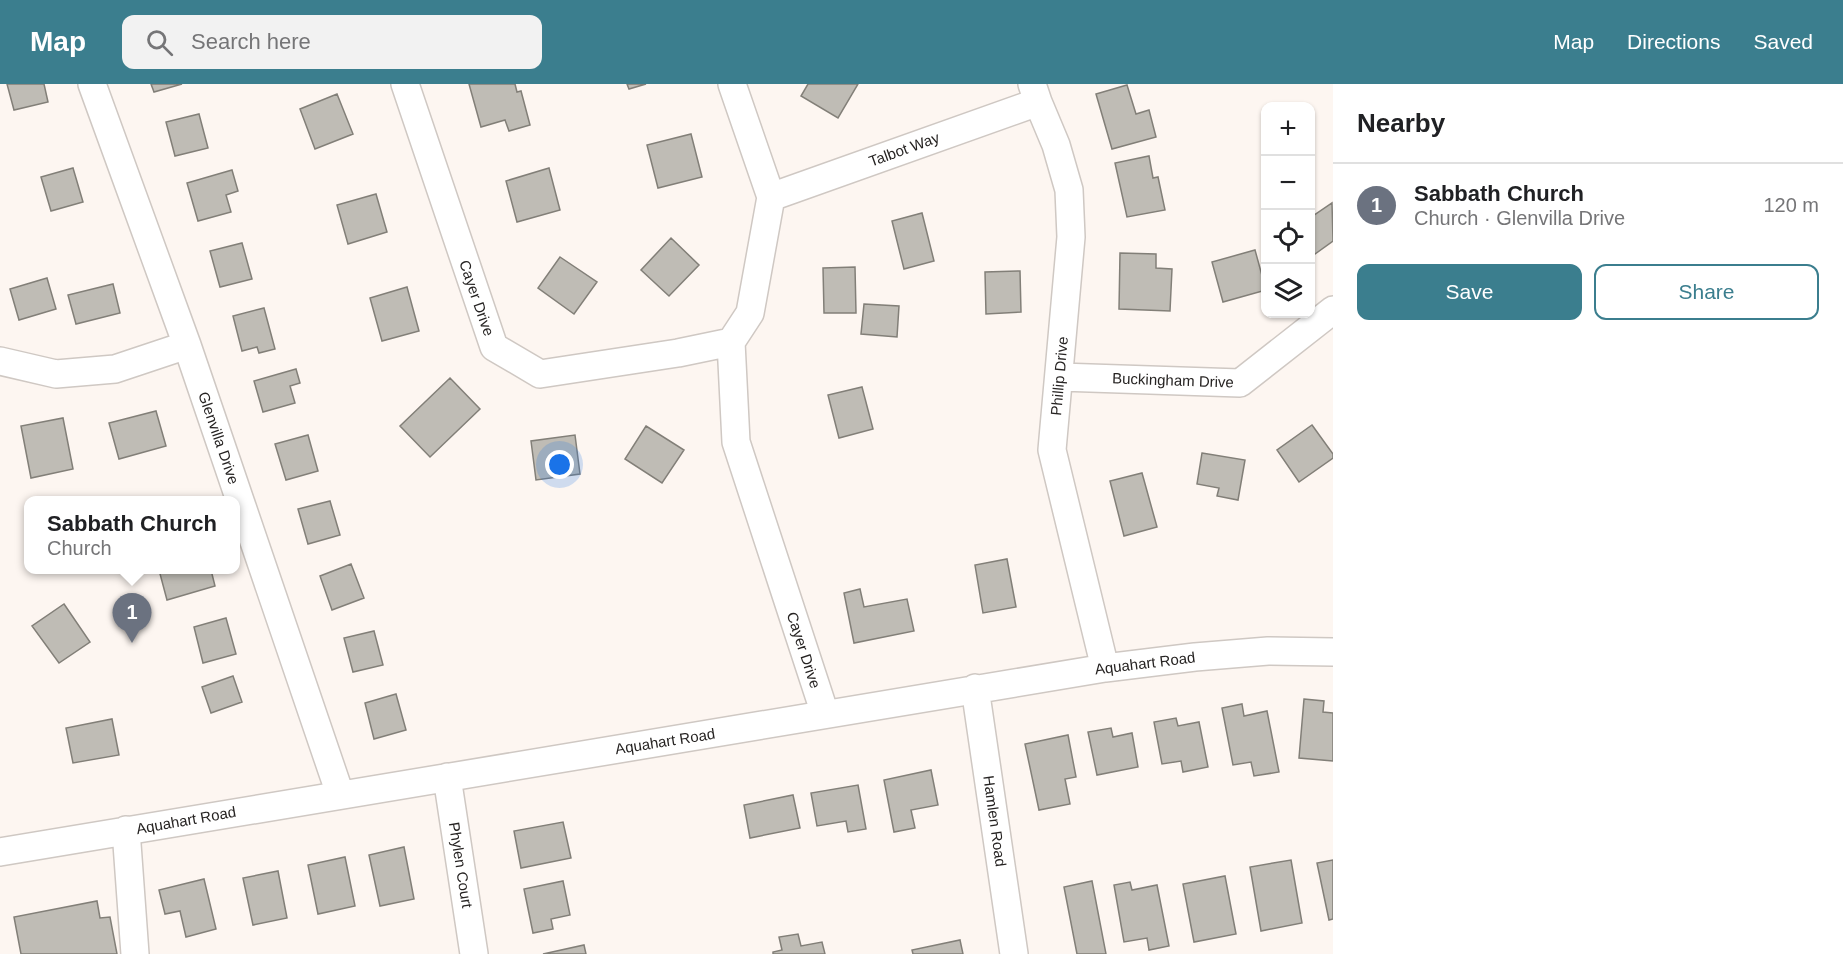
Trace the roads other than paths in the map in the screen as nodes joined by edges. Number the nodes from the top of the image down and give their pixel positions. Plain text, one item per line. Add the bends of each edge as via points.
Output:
1 (92, 84) edge
2 (405, 84) edge
3 (732, 84) edge
4 (1035, 93) edge
5 (771, 197) junction
6 (1333, 310) edge
7 (731, 342) junction
8 (188, 345) junction
9 (0, 361) edge
10 (1060, 376) junction
11 (239, 496) edge
12 (240, 499) edge
13 (1333, 652) edge
14 (1105, 668) junction
15 (975, 688) junction
16 (825, 714) junction
17 (447, 777) junction
18 (340, 794) junction
19 (126, 830) junction
20 (0, 852) edge
21 (135, 954) edge
22 (474, 954) edge
23 (1014, 954) edge

1 - 8 street, Glenvilla Drive
2 - 7 street, Cayer Drive via 494,347 540,374
3 - 5 street
4 - 5 street, Talbot Way
4 - 10 street, Phillip Drive via 1069,190 1071,237
5 - 7 street via 750,312
6 - 10 street, Buckingham Drive via 1240,383
7 - 16 street, Cayer Drive via 736,442
8 - 9 street via 115,369 56,374
8 - 11 street, Glenvilla Drive
10 - 14 street, Phillip Drive via 1052,450
12 - 18 street, Glenvilla Drive
13 - 14 street, Aquahart Road via 1268,651
14 - 15 street, Aquahart Road
15 - 16 street, Aquahart Road
15 - 23 street, Hamlen Road
16 - 17 street, Aquahart Road
17 - 18 street, Aquahart Road
17 - 22 street, Phylen Court
18 - 19 street, Aquahart Road
19 - 20 street, Aquahart Road
19 - 21 street

